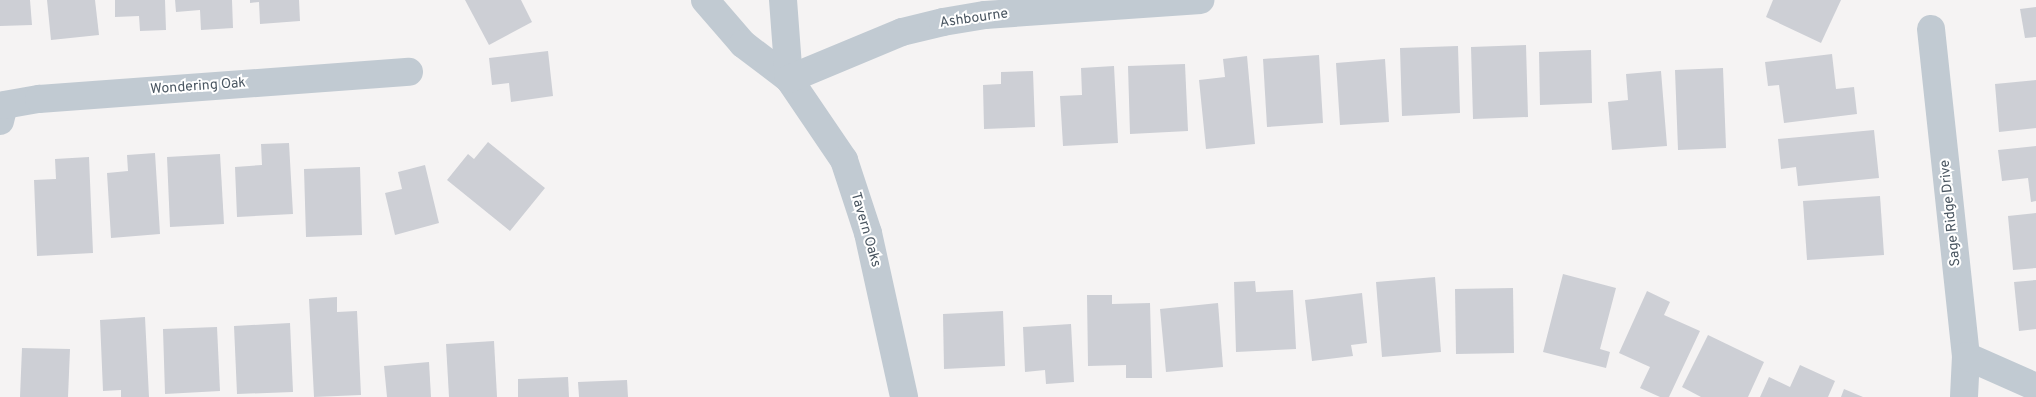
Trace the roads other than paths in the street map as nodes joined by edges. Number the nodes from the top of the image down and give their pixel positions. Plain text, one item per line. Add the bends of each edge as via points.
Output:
1 (705, 0) edge
2 (783, 0) edge
3 (1200, 0) edge
4 (1931, 29) dead end
5 (409, 72) dead end
6 (788, 79) junction
7 (0, 121) edge
8 (1966, 356) junction
9 (2036, 387) edge
10 (904, 397) edge
11 (1964, 397) edge

1 - 6 street, Tavern Oaks via 743,44
2 - 6 street
3 - 6 street, Ashbourne via 985,15 943,22 902,32
4 - 8 street, Sage Ridge Drive
5 - 7 street, Wondering Oak via 39,99 4,105
6 - 10 street, Tavern Oaks via 844,160 868,233
8 - 9 street
8 - 11 street, Sage Ridge Drive

